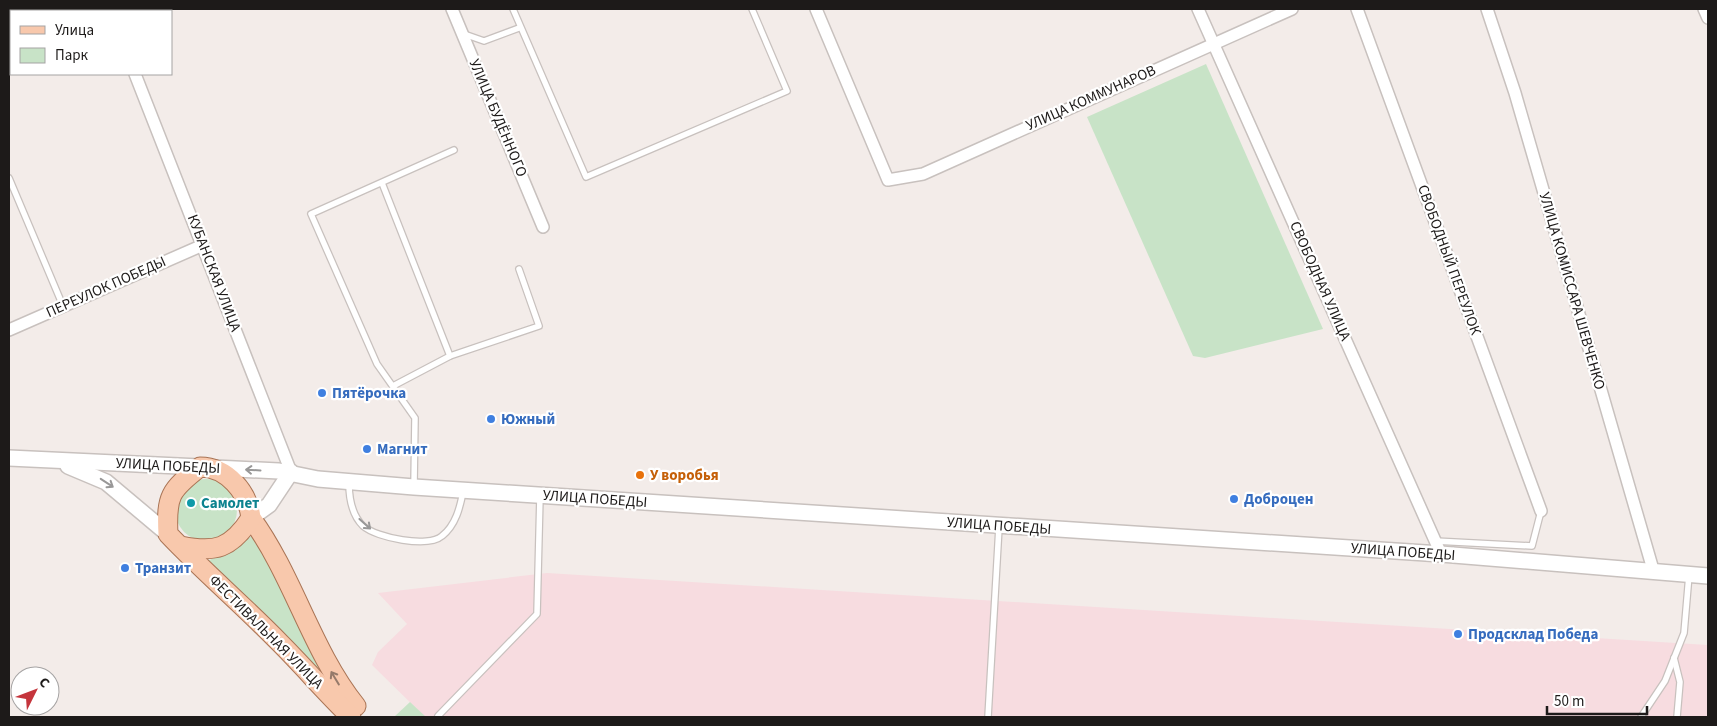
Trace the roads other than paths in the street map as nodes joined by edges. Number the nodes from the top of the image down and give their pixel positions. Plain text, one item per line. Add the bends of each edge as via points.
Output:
1 (452, 9) edge
2 (513, 9) edge
3 (752, 9) edge
4 (816, 9) edge
5 (1198, 9) edge
6 (1292, 9) edge
7 (1357, 9) edge
8 (1487, 9) edge
9 (1704, 9) edge
10 (1708, 18) edge
11 (519, 28) junction
12 (462, 34) junction
13 (1213, 42) junction
14 (135, 75) edge
15 (454, 150) dead end
16 (9, 178) edge
17 (382, 183) junction
18 (544, 227) dead end
19 (203, 245) junction
20 (519, 269) dead end
21 (63, 306) junction
22 (9, 330) edge
23 (450, 356) junction
24 (393, 386) junction
25 (9, 458) edge
26 (45, 460) junction
27 (207, 468) junction
28 (291, 472) junction
29 (349, 481) junction
30 (414, 487) junction
31 (463, 490) junction
32 (540, 495) junction
33 (269, 505) junction
34 (1541, 511) joint
35 (251, 518) junction
36 (999, 526) junction
37 (174, 540) junction
38 (269, 543) junction
39 (1438, 547) junction
40 (1654, 573) junction
41 (1689, 575) junction
42 (1708, 576) edge
43 (1674, 658) junction
44 (438, 716) edge
45 (351, 717) edge
46 (364, 717) edge
47 (988, 717) edge
48 (1641, 717) edge
49 (1677, 717) edge

1 - 12 street, УЛИЦА БУДЁННОГО
2 - 11 lane
3 - 11 lane via 787,92 586,177
4 - 13 street, УЛИЦА КОММУНАРОВ via 888,180 923,174
5 - 13 street, СВОБОДНАЯ УЛИЦА
6 - 13 street, УЛИЦА КОММУНАРОВ
7 - 34 street, СВОБОДНЫЙ ПЕРЕУЛОК
8 - 40 street, УЛИЦА КОМИССАРА ШЕВЧЕНКО via 1515,93
9 - 10 street
11 - 12 lane via 484,41
12 - 18 street, УЛИЦА БУДЁННОГО
13 - 39 street, СВОБОДНАЯ УЛИЦА
14 - 19 street, КУБАНСКАЯ УЛИЦА
15 - 17 lane
16 - 21 lane
17 - 23 lane
17 - 24 lane via 311,214 377,364
19 - 21 street, ПЕРЕУЛОК ПОБЕДЫ
19 - 28 street, КУБАНСКАЯ УЛИЦА
20 - 23 lane via 539,326
21 - 22 street, ПЕРЕУЛОК ПОБЕДЫ
23 - 24 lane
24 - 30 lane via 415,418
25 - 26 street, УЛИЦА ПОБЕДЫ
26 - 27 street, УЛИЦА ПОБЕДЫ
26 -> 37 street, УЛИЦА ПОБЕДЫ via 85,471 106,482
28 -> 27 street, УЛИЦА ПОБЕДЫ
27 - 35 main road via 242,492
27 - 37 main road via 175,488 167,502
28 - 29 street, УЛИЦА ПОБЕДЫ via 318,479
28 - 33 street
29 - 30 street, УЛИЦА ПОБЕДЫ
29 -> 31 lane via 349,496 363,526 382,536 431,543 443,536 459,513
30 - 31 street, УЛИЦА ПОБЕДЫ
31 - 32 street, УЛИЦА ПОБЕДЫ
32 - 36 street, УЛИЦА ПОБЕДЫ
32 - 44 lane via 537,614
33 - 35 street
33 - 38 street via 266,522
34 - 39 lane via 1532,546
35 - 37 main road via 232,542 218,548 201,550
35 - 38 main road, ФЕСТИВАЛЬНАЯ УЛИЦА
36 - 39 street, УЛИЦА ПОБЕДЫ
36 - 47 lane
37 - 45 main road, ФЕСТИВАЛЬНАЯ УЛИЦА
46 -> 38 main road, ФЕСТИВАЛЬНАЯ УЛИЦА via 337,683
39 - 40 street, УЛИЦА ПОБЕДЫ
40 - 41 street, УЛИЦА ПОБЕДЫ
41 - 42 street, УЛИЦА ПОБЕДЫ
41 - 43 lane via 1684,633
43 - 48 lane via 1665,681
43 - 49 lane via 1680,682

